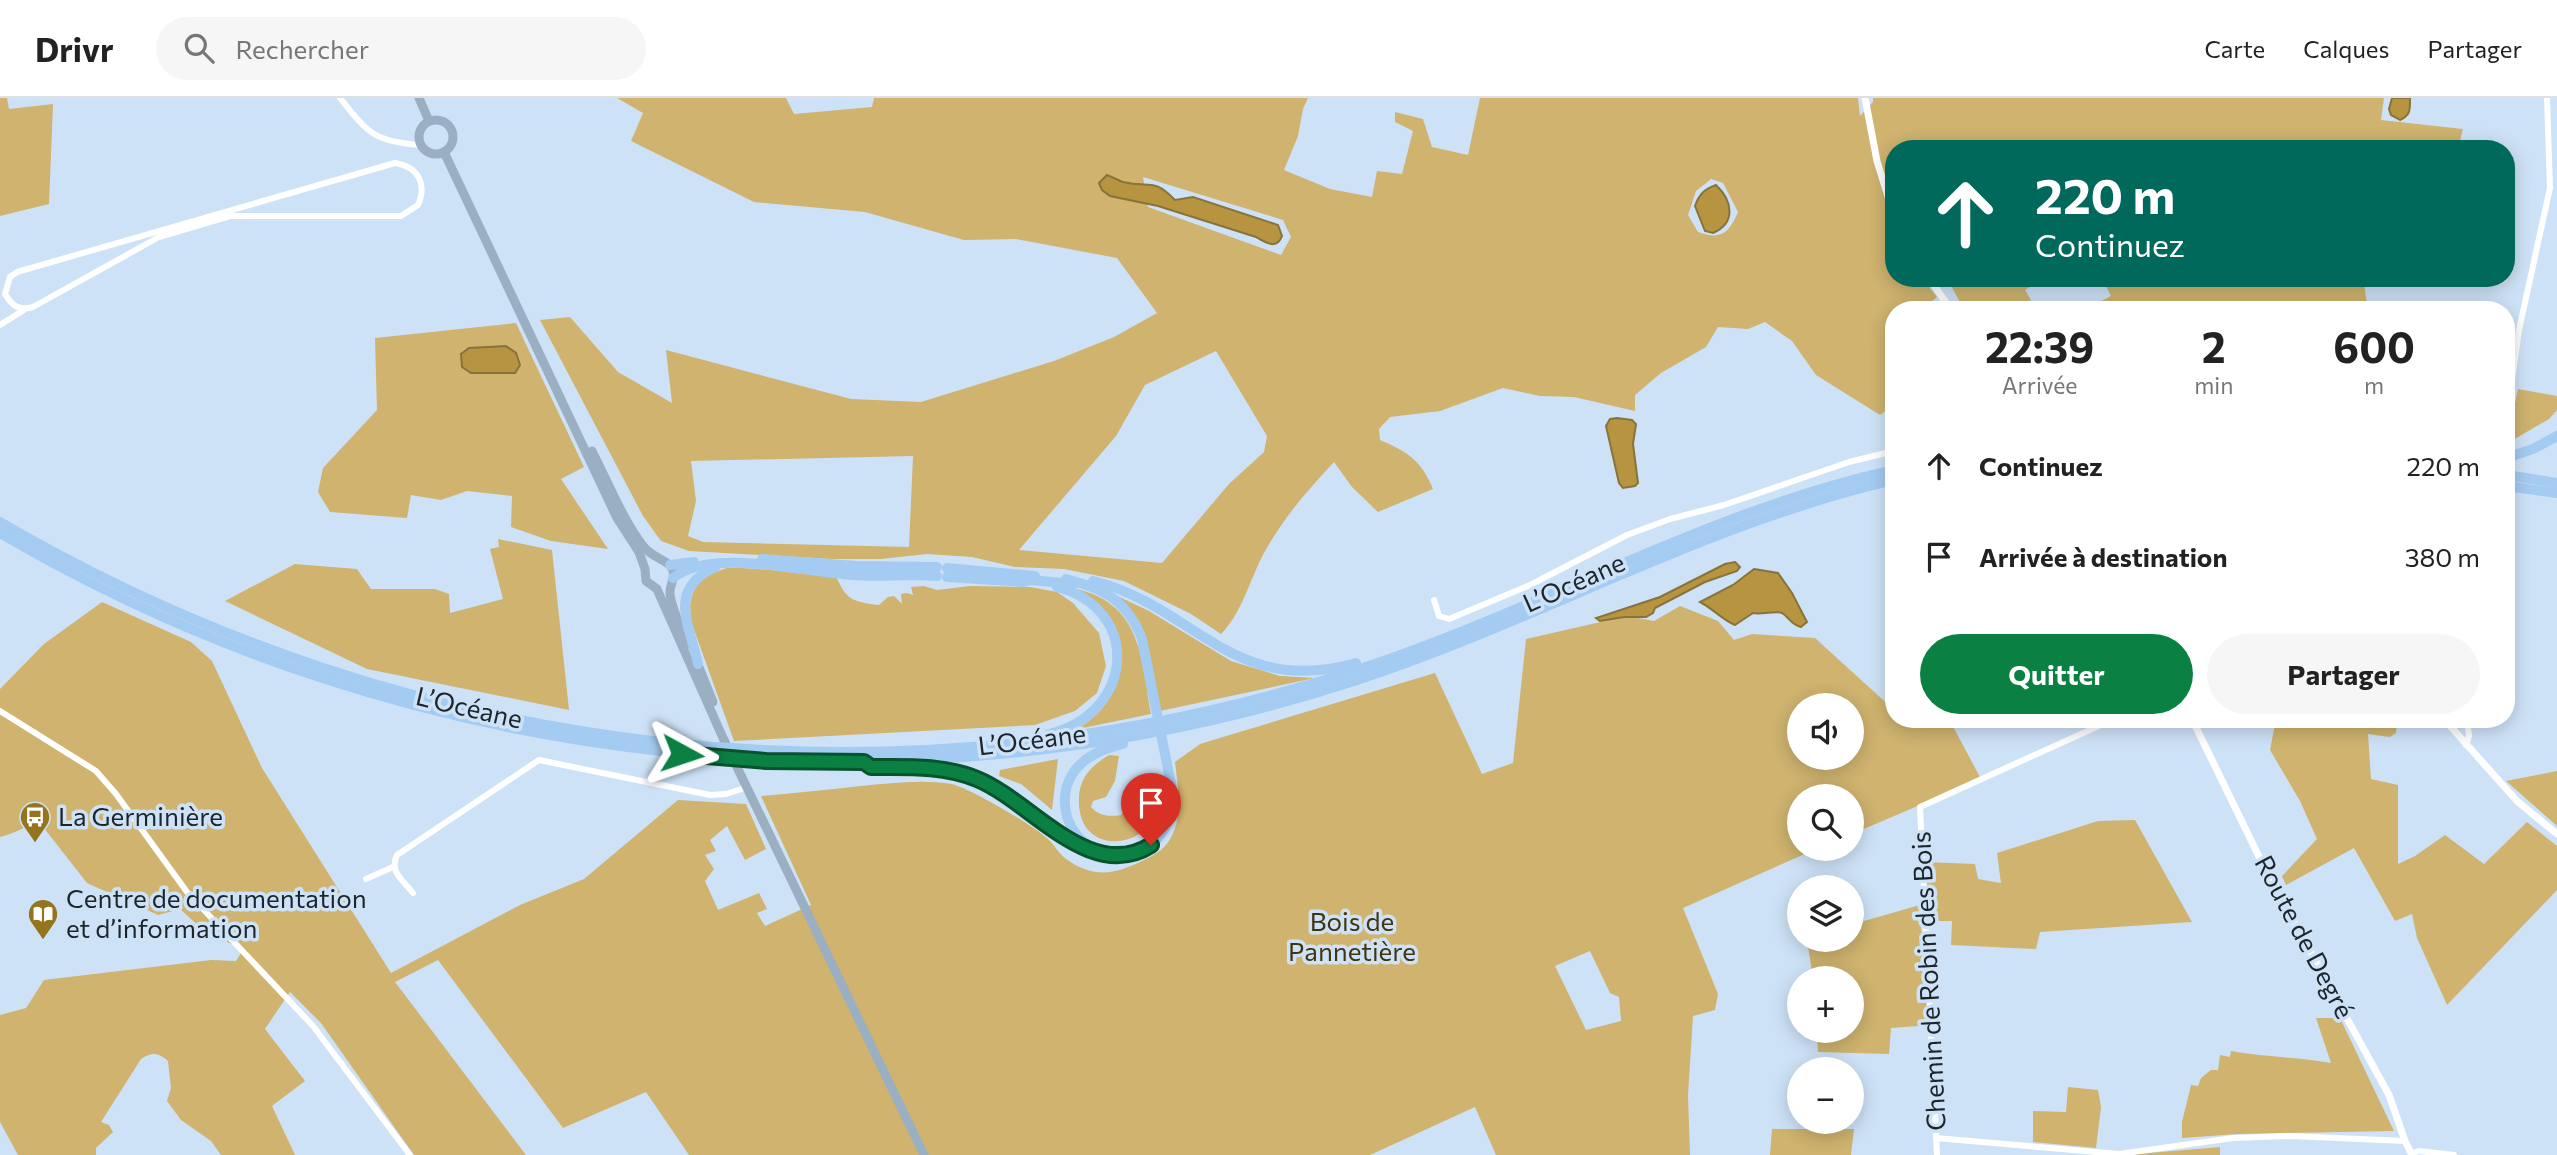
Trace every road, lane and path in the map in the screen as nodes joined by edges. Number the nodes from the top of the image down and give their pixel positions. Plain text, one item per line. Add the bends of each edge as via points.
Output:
1 (340, 98) edge
2 (419, 98) edge
3 (1865, 98) edge
4 (2547, 98) edge
5 (429, 121) junction
6 (421, 145) junction
7 (444, 152) junction
8 (1885, 187) edge
9 (10, 277) junction
10 (0, 279) edge
11 (24, 310) junction
12 (0, 325) edge
13 (539, 350) junction
14 (2515, 359) edge
15 (2557, 436) edge
16 (1885, 453) edge
17 (2515, 455) edge
18 (1885, 472) edge
19 (2515, 476) edge
20 (1885, 482) edge
21 (2557, 482) edge
22 (2515, 486) edge
23 (2557, 493) edge
24 (0, 522) edge
25 (0, 533) edge
26 (659, 559) junction
27 (730, 562) junction
28 (670, 565) junction
29 (645, 569) junction
30 (905, 571) junction
31 (996, 577) junction
32 (1066, 579) junction
33 (671, 582) junction
34 (1023, 582) junction
35 (657, 589) junction
36 (1434, 600) dead end
37 (1429, 644) junction
38 (698, 664) junction
39 (0, 711) edge
40 (1193, 719) junction
41 (2094, 728) edge
42 (2196, 728) edge
43 (2452, 728) edge
44 (2468, 728) edge
45 (1127, 736) junction
46 (1024, 743) junction
47 (2466, 745) junction
48 (713, 752) junction
49 (750, 754) junction
50 (733, 756) junction
51 (864, 762) junction
52 (748, 788) junction
53 (2557, 834) edge
54 (393, 867) junction
55 (366, 879) dead end
56 (413, 892) dead end
57 (1936, 1139) junction
58 (2405, 1141) junction
59 (2413, 1154) edge
60 (410, 1155) edge
61 (924, 1155) edge
62 (1937, 1155) edge
63 (2454, 1155) edge

1 - 6 street via 373,134
2 - 5 main road
3 - 8 street
4 - 14 street via 2550,188
5 - 6 main road via 420,134
5 - 7 main road via 445,122 452,130 453,140
6 - 7 main road via 428,152
7 - 13 main road
9 - 10 street
9 - 11 street via 5,294
9 - 11 street via 396,163 414,171 423,187 418,205 401,216 230,216 159,237
11 - 12 street
13 - 26 main road via 636,536 651,556
13 - 29 main road
15 - 17 highway
16 - 36 street via 1627,535 1530,585 1449,619 1439,616
18 - 37 highway, L’Océane via 1720,522
19 - 21 highway
20 - 40 highway, L’Océane via 1734,527 1387,670 1306,696
22 - 23 highway
24 - 48 highway, L’Océane via 163,607 332,672 524,722
25 - 48 highway, L’Océane via 187,628 345,686 518,730 630,749
26 - 28 main road
26 - 29 main road
27 - 30 highway via 853,575
27 - 33 highway via 682,571
27 - 38 highway via 704,572 687,592 686,621
28 - 30 highway via 721,558
28 - 33 main road
29 - 35 main road via 646,582
30 - 31 highway
31 - 32 highway
31 - 34 highway
32 - 37 highway via 1085,579 1124,590 1218,647 1280,669 1331,669 1418,643
32 - 51 highway via 1093,586 1116,600 1142,639 1172,789 1169,819 1151,845 1130,855 1099,855 976,778 946,770 871,767
33 - 35 main road
33 - 38 main road via 673,607
34 - 45 highway via 1075,584 1098,592 1129,619 1142,650 1167,780 1167,810 1161,829 1147,844 1110,853 1090,846 1073,830 1065,812 1065,790 1086,759
34 - 46 highway via 1061,588 1090,602 1109,625 1117,660 1111,687 1094,712 1066,729
35 - 50 main road
37 - 40 highway, L’Océane
38 - 50 main road
39 - 60 street via 96,771 187,892 313,1026
40 - 45 highway, L’Océane
40 - 45 highway, L’Océane via 1175,729
41 - 57 street, Chemin de Robin des Bois via 1920,807
42 - 58 street, Route de Degré via 2265,869 2389,1095
43 - 47 street
44 - 47 street
45 - 46 highway, L’Océane
45 - 51 highway, L’Océane via 990,755
46 - 49 highway, L’Océane
47 - 53 street via 2517,801
48 - 49 highway, L’Océane
49 - 51 highway, L’Océane
50 - 52 main road
52 - 54 street via 710,795 539,760 397,855
52 - 61 main road
54 - 55 street
54 - 56 street
57 - 58 street via 2119,1154 2245,1138
57 - 62 street, Chemin de Robin des Bois
58 - 59 street, Route de Degré
59 - 63 street

